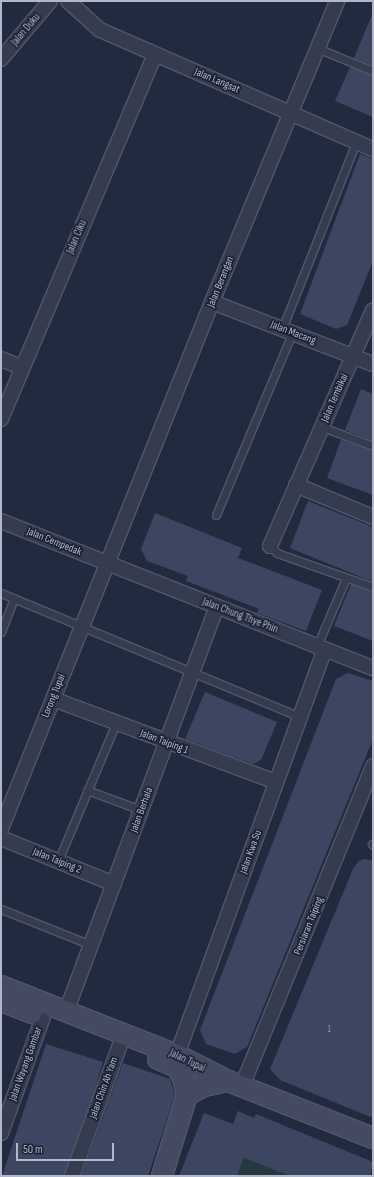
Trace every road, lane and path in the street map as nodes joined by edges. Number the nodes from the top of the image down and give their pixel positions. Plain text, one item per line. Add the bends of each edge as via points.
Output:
1 (50, 1) edge
2 (68, 1) edge
3 (337, 1) edge
4 (317, 48) junction
5 (155, 55) junction
6 (1, 59) edge
7 (373, 71) edge
8 (290, 113) junction
9 (356, 142) junction
10 (373, 149) edge
11 (212, 302) junction
12 (373, 310) edge
13 (287, 331) junction
14 (353, 356) junction
15 (1, 359) edge
16 (373, 364) edge
17 (21, 367) junction
18 (1, 419) edge
19 (322, 427) junction
20 (373, 446) edge
21 (296, 485) junction
22 (216, 515) dead end
23 (373, 517) edge
24 (1, 521) edge
25 (270, 546) joint
26 (107, 564) junction
27 (346, 578) junction
28 (373, 588) edge
29 (1, 593) edge
30 (14, 598) junction
31 (217, 607) junction
32 (82, 627) junction
33 (1, 632) edge
34 (321, 648) junction
35 (373, 668) edge
36 (193, 672) junction
37 (53, 699) junction
38 (300, 717) junction
39 (116, 723) junction
40 (166, 743) junction
41 (373, 766) edge
42 (276, 782) junction
43 (87, 790) junction
44 (141, 810) junction
45 (1, 829) edge
46 (1, 838) edge
47 (58, 861) junction
48 (114, 884) junction
49 (1, 909) edge
50 (91, 945) junction
51 (1, 986) edge
52 (1, 1001) edge
53 (66, 1012) junction
54 (43, 1017) junction
55 (122, 1039) junction
56 (177, 1061) junction
57 (235, 1084) junction
58 (186, 1095) junction
59 (1, 1133) edge
60 (373, 1138) edge
61 (72, 1176) edge
62 (162, 1176) edge

1 - 6 street, Jalan Duku
2 - 5 street, Jalan Langsat via 100,30
3 - 4 street, Jalan Berangan
4 - 7 lane
4 - 8 street, Jalan Berangan
5 - 8 street, Jalan Langsat
5 - 17 street, Jalan Ciku
8 - 9 street, Jalan Langsat
8 - 11 street, Jalan Berangan
9 - 10 street, Jalan Langsat
9 - 13 lane
11 - 13 street, Jalan Macang
11 - 26 street, Jalan Berangan
12 - 14 street, Jalan Tembikai
13 - 14 street, Jalan Macang
13 - 22 lane
14 - 16 street, Jalan Macang
14 - 19 street, Jalan Tembikai
15 - 17 street
17 - 18 street, Jalan Ciku
19 - 20 lane
19 - 21 street, Jalan Tembikai
21 - 23 street
21 - 25 street, Jalan Tembikai
24 - 26 street, Jalan Cempedak
25 - 27 lane via 277,553
26 - 31 street, Jalan Chung Thye Phin
26 - 32 street, Lorong Tupai
27 - 28 lane
27 - 34 lane
29 - 30 lane
30 - 32 lane
30 - 33 lane
31 - 34 street, Jalan Chung Thye Phin
31 - 36 street, Jalan Berhala
32 - 36 lane
32 - 37 street, Lorong Tupai
34 - 35 street, Jalan Chung Thye Phin
34 - 38 street, Jalan Kwa Su
36 - 38 lane
36 - 40 street, Jalan Berhala
37 - 39 street, Jalan Taiping 1
37 - 45 street, Lorong Tupai
38 - 42 street, Jalan Kwa Su
39 - 40 street, Jalan Taiping 1
39 - 43 lane
40 - 42 street, Jalan Taiping 1
40 - 44 street, Jalan Berhala
41 - 57 street, Persiaran Taiping
42 - 56 street, Jalan Kwa Su
43 - 44 lane
43 - 47 lane
44 - 48 street, Jalan Berhala
46 - 47 street, Jalan Taiping 2
47 - 48 street, Jalan Taiping 2
48 - 50 street, Jalan Berhala
49 - 50 lane
50 - 53 street, Jalan Berhala
51 - 53 main road, Jalan Tupai
52 - 54 main road, Jalan Tupai
53 - 55 main road, Jalan Tupai
54 - 55 main road, Jalan Tupai
54 - 59 street, Jalan Wayang Gambar
55 - 56 main road, Jalan Tupai
55 - 61 street, Jalan Chin Ah Yam
56 - 57 main road, Jalan Tupai
56 - 58 main road
57 - 58 main road via 204,1086
57 - 60 main road, Jalan Tupai
58 - 62 main road

